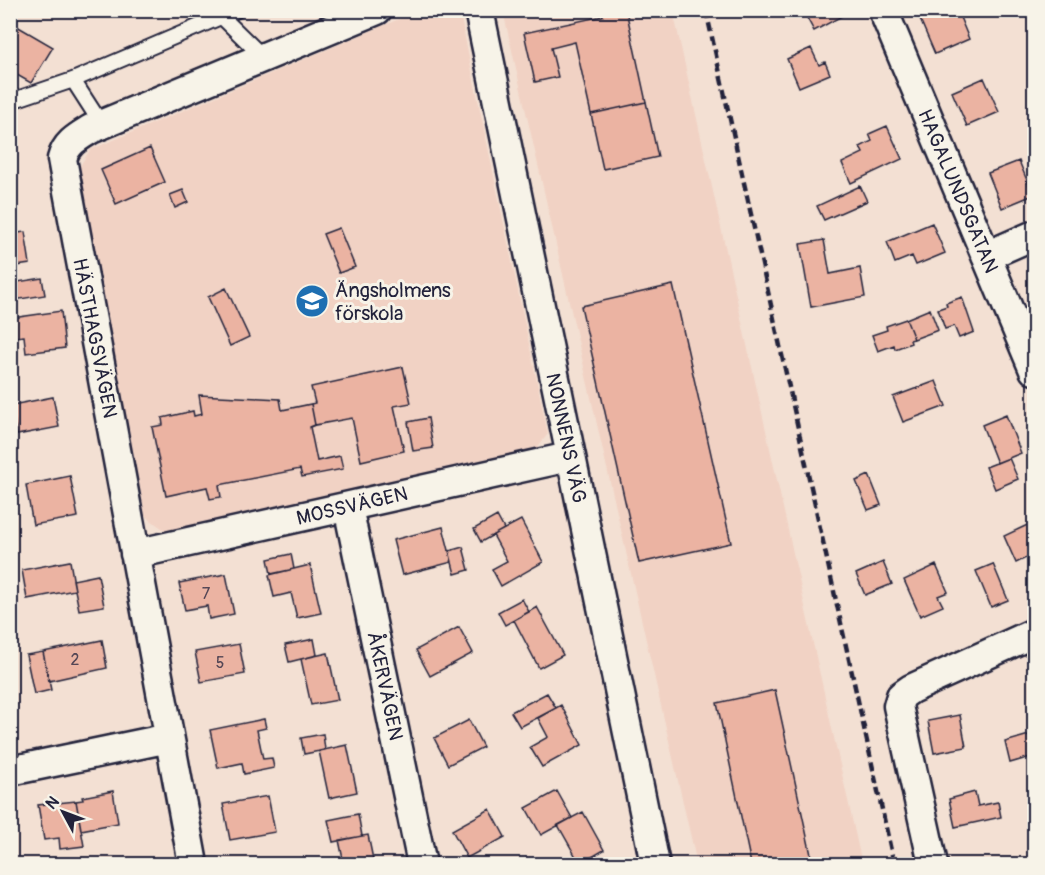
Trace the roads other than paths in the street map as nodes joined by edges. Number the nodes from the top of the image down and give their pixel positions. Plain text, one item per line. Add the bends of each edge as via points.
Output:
1 (237, 10) edge
2 (377, 10) edge
3 (479, 10) edge
4 (883, 10) edge
5 (222, 17) junction
6 (264, 58) junction
7 (73, 80) junction
8 (10, 98) edge
9 (102, 125) junction
10 (1035, 235) edge
11 (986, 256) junction
12 (1035, 370) edge
13 (569, 457) junction
14 (348, 507) junction
15 (135, 554) junction
16 (1035, 633) edge
17 (169, 738) junction
18 (10, 771) edge
19 (193, 864) edge
20 (422, 864) edge
21 (655, 864) edge
22 (933, 864) edge

1 - 5 lane
2 - 6 street, HÄSTHAGSVÄGEN
3 - 13 street, NONNENS VÄG
4 - 11 street, HAGALUNDSGATAN
5 - 6 lane
5 - 7 lane
6 - 9 street, HÄSTHAGSVÄGEN
7 - 8 lane
7 - 9 lane
9 - 15 street, HÄSTHAGSVÄGEN via 72,141 62,159
10 - 11 street
11 - 12 street, HAGALUNDSGATAN
13 - 14 street, MOSSVÄGEN
13 - 21 street, NONNENS VÄG
14 - 15 street, MOSSVÄGEN
14 - 20 street, ÅKERVÄGEN
15 - 17 street, HÄSTHAGSVÄGEN
16 - 22 street via 901,696 898,706
17 - 18 street
17 - 19 street, HÄSTHAGSVÄGEN

